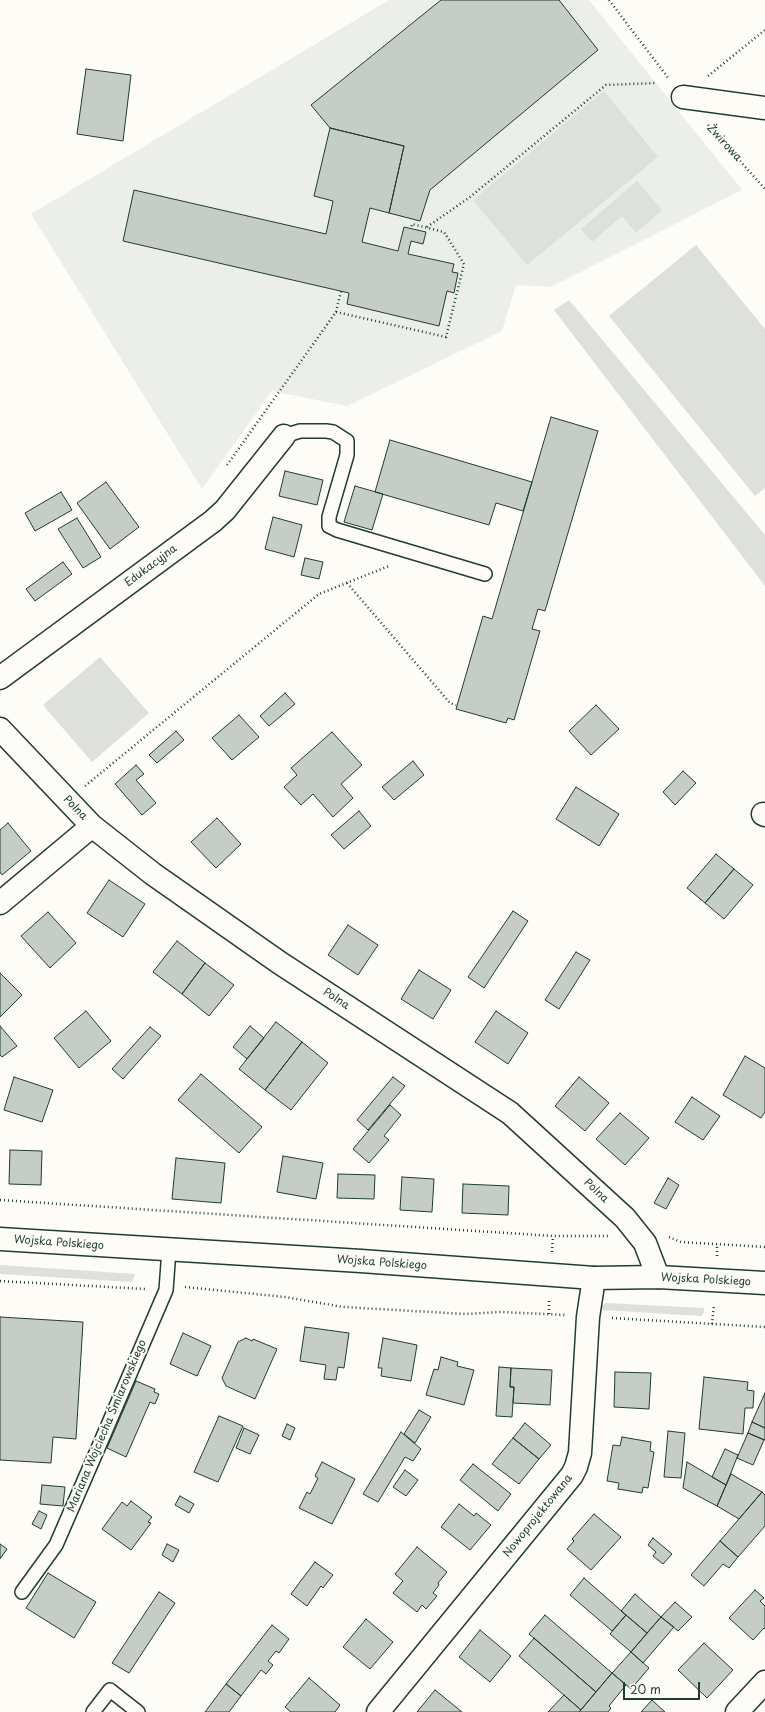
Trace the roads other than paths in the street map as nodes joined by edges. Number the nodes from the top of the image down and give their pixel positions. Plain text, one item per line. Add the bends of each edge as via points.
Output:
1 (683, 97) road end
2 (765, 108) edge
3 (284, 436) joint
4 (485, 574) dead end
5 (0, 678) edge
6 (0, 729) edge
7 (92, 826) junction
8 (0, 903) edge
9 (0, 1239) edge
10 (168, 1250) junction
11 (658, 1277) junction
12 (594, 1278) junction
13 (765, 1283) edge
14 (22, 1592) dead end
15 (765, 1682) edge
16 (93, 1712) edge
17 (138, 1712) edge
18 (378, 1712) edge
19 (736, 1712) edge

1 - 2 street
3 - 4 lane via 300,431 326,431 333,432 347,441 347,455 329,517 329,526
3 - 5 street, Edukacyjna via 216,518
6 - 7 street, Polna
7 - 8 street
7 - 11 street, Polna via 153,874 280,963 510,1114 580,1175 634,1228 645,1243
9 - 10 street, Wojska Polskiego
10 - 12 street, Wojska Polskiego
10 - 14 lane, Mariana Wojciecha Śmiarowskiego via 166,1288 56,1545
11 - 12 street, Wojska Polskiego
11 - 13 street, Wojska Polskiego
12 - 18 street, Nowoprojektowana via 588,1317 580,1453 576,1467 548,1505
15 - 19 street
16 - 17 lane via 110,1690

